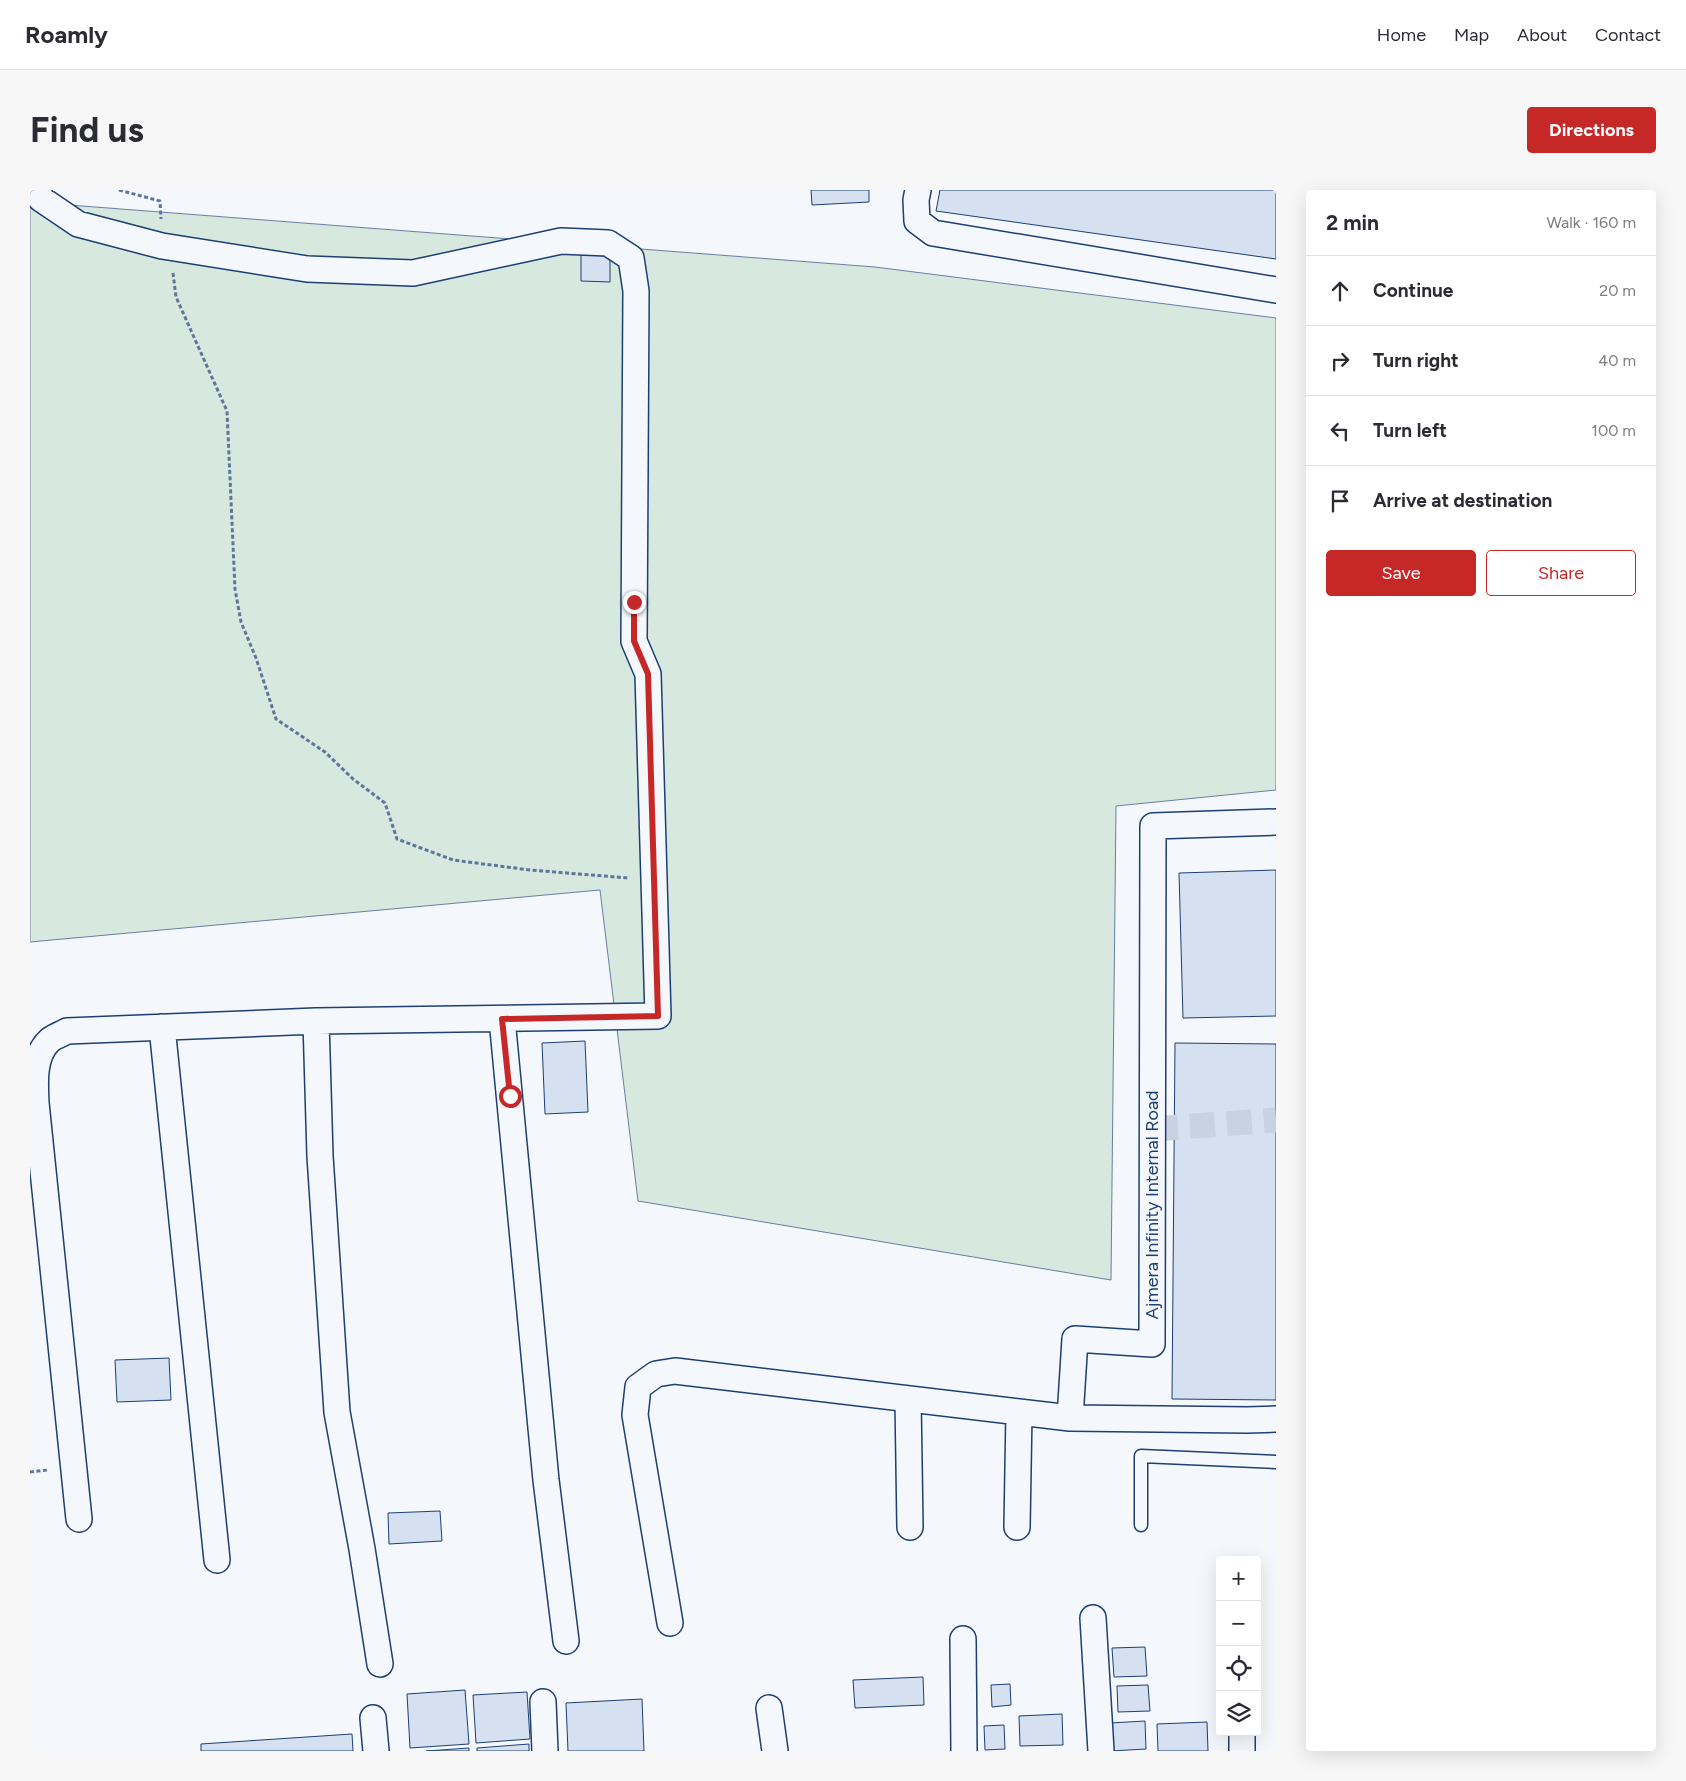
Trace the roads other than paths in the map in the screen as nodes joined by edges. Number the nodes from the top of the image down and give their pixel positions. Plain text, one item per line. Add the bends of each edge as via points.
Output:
1 (38, 190) edge
2 (918, 190) edge
3 (1276, 290) edge
4 (1276, 822) edge
5 (502, 1019) junction
6 (316, 1021) junction
7 (162, 1027) junction
8 (908, 1399) junction
9 (1019, 1412) junction
10 (1070, 1418) junction
11 (1276, 1419) edge
12 (1276, 1462) edge
13 (79, 1519) dead end
14 (1141, 1524) dead end
15 (910, 1527) dead end
16 (1016, 1527) dead end
17 (217, 1560) dead end
18 (1093, 1618) dead end
19 (670, 1623) dead end
20 (963, 1640) dead end
21 (566, 1641) dead end
22 (380, 1664) dead end
23 (543, 1702) dead end
24 (769, 1708) dead end
25 (373, 1718) dead end
26 (1242, 1736) edge
27 (376, 1751) edge
28 (545, 1751) edge
29 (775, 1751) edge
30 (964, 1751) edge
31 (1101, 1751) edge
32 (1242, 1751) edge

1 - 5 street via 41,199 78,224 162,246 307,268 413,273 561,241 608,243 631,258 636,291 634,641 648,674 658,1016
2 - 3 street via 917,221 933,233
4 - 10 street, Ajmera Infinity Internal Road via 1154,826 1152,1344 1075,1338
5 - 6 street
5 - 21 street via 546,1480
6 - 7 street
6 - 22 street via 320,1156 337,1412
7 - 13 street via 67,1030 49,1041 39,1055 35,1077
7 - 17 street
8 - 9 street
8 - 15 street
8 - 19 street via 675,1371 656,1374 638,1387 635,1415
9 - 10 street
9 - 16 street
10 - 11 street
12 - 14 lane via 1141,1456
18 - 31 street
20 - 30 street
23 - 28 street
24 - 29 street
25 - 27 street
26 - 32 street

